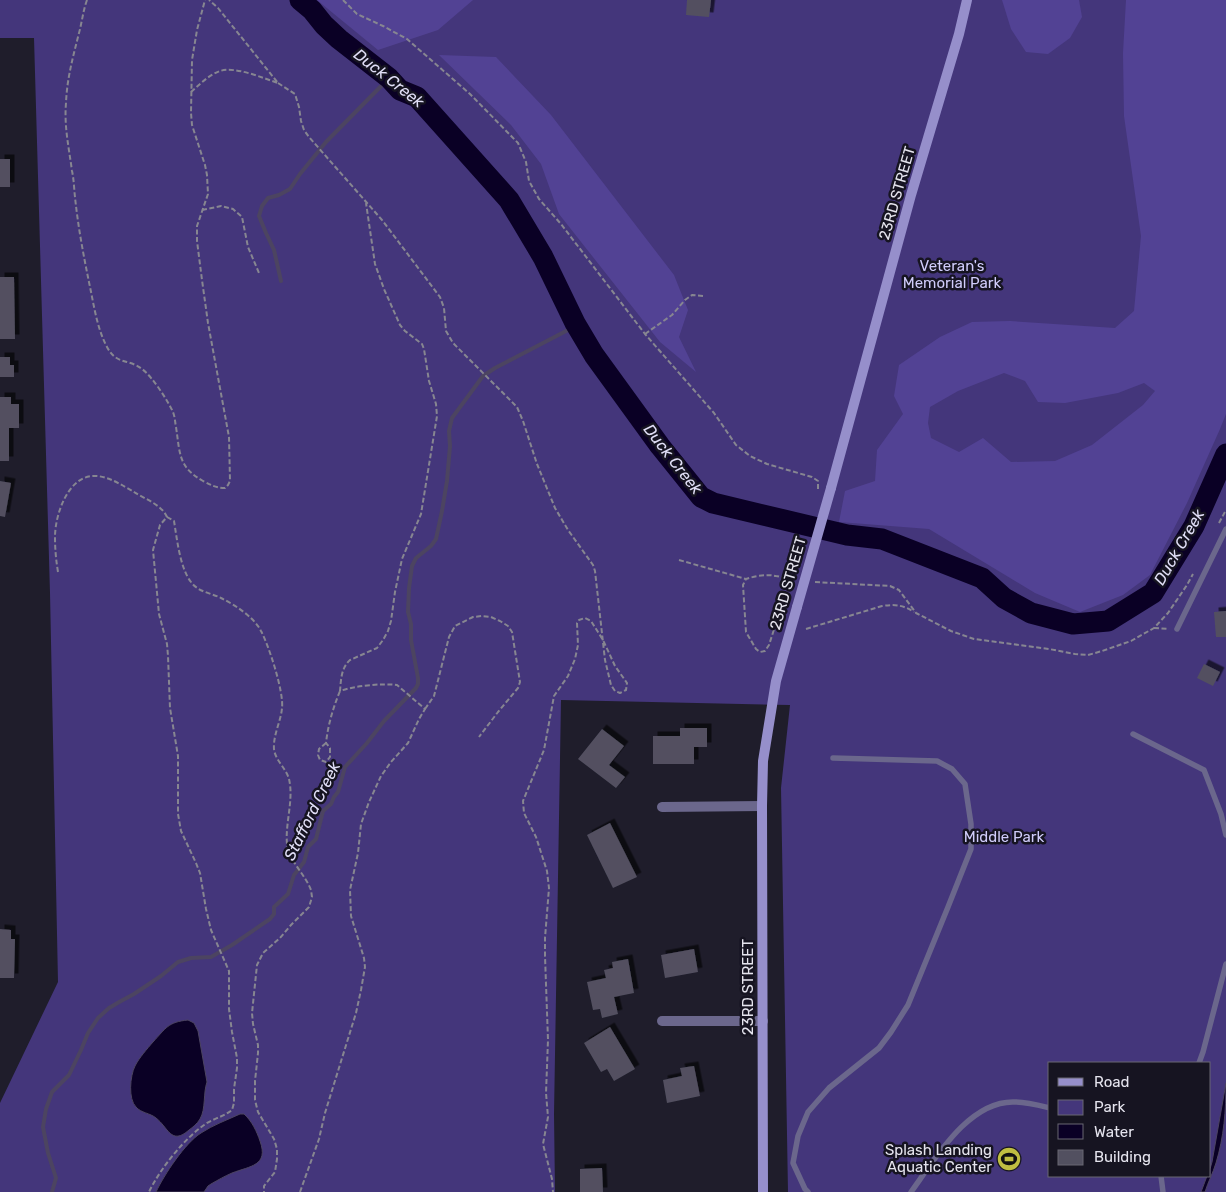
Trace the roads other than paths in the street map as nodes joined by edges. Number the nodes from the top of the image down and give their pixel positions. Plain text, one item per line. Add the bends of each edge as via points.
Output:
1 (967, 0) edge
2 (1226, 529) edge
3 (1177, 629) road end
4 (1133, 734) dead end
5 (833, 758) dead end
6 (662, 806) dead end
7 (762, 806) junction
8 (1226, 835) edge
9 (1226, 964) edge
10 (662, 1021) dead end
11 (763, 1021) junction
12 (1199, 1062) edge
13 (1048, 1107) edge
14 (1161, 1177) edge
15 (763, 1192) edge
16 (808, 1192) edge
17 (910, 1192) edge
18 (1163, 1192) edge

1 - 7 street, 23RD STREET, bridge via 776,680 763,761
2 - 3 lane
4 - 8 lane via 1204,770
5 - 16 lane via 937,761 952,769 965,784 971,849 904,1012 879,1048 829,1088 808,1112 798,1136 793,1163
6 - 7 street
7 - 11 street, 23RD STREET
9 - 12 lane
10 - 11 street
11 - 15 street, 23RD STREET
13 - 17 lane via 1014,1101 990,1106 965,1123 947,1142
14 - 18 lane

